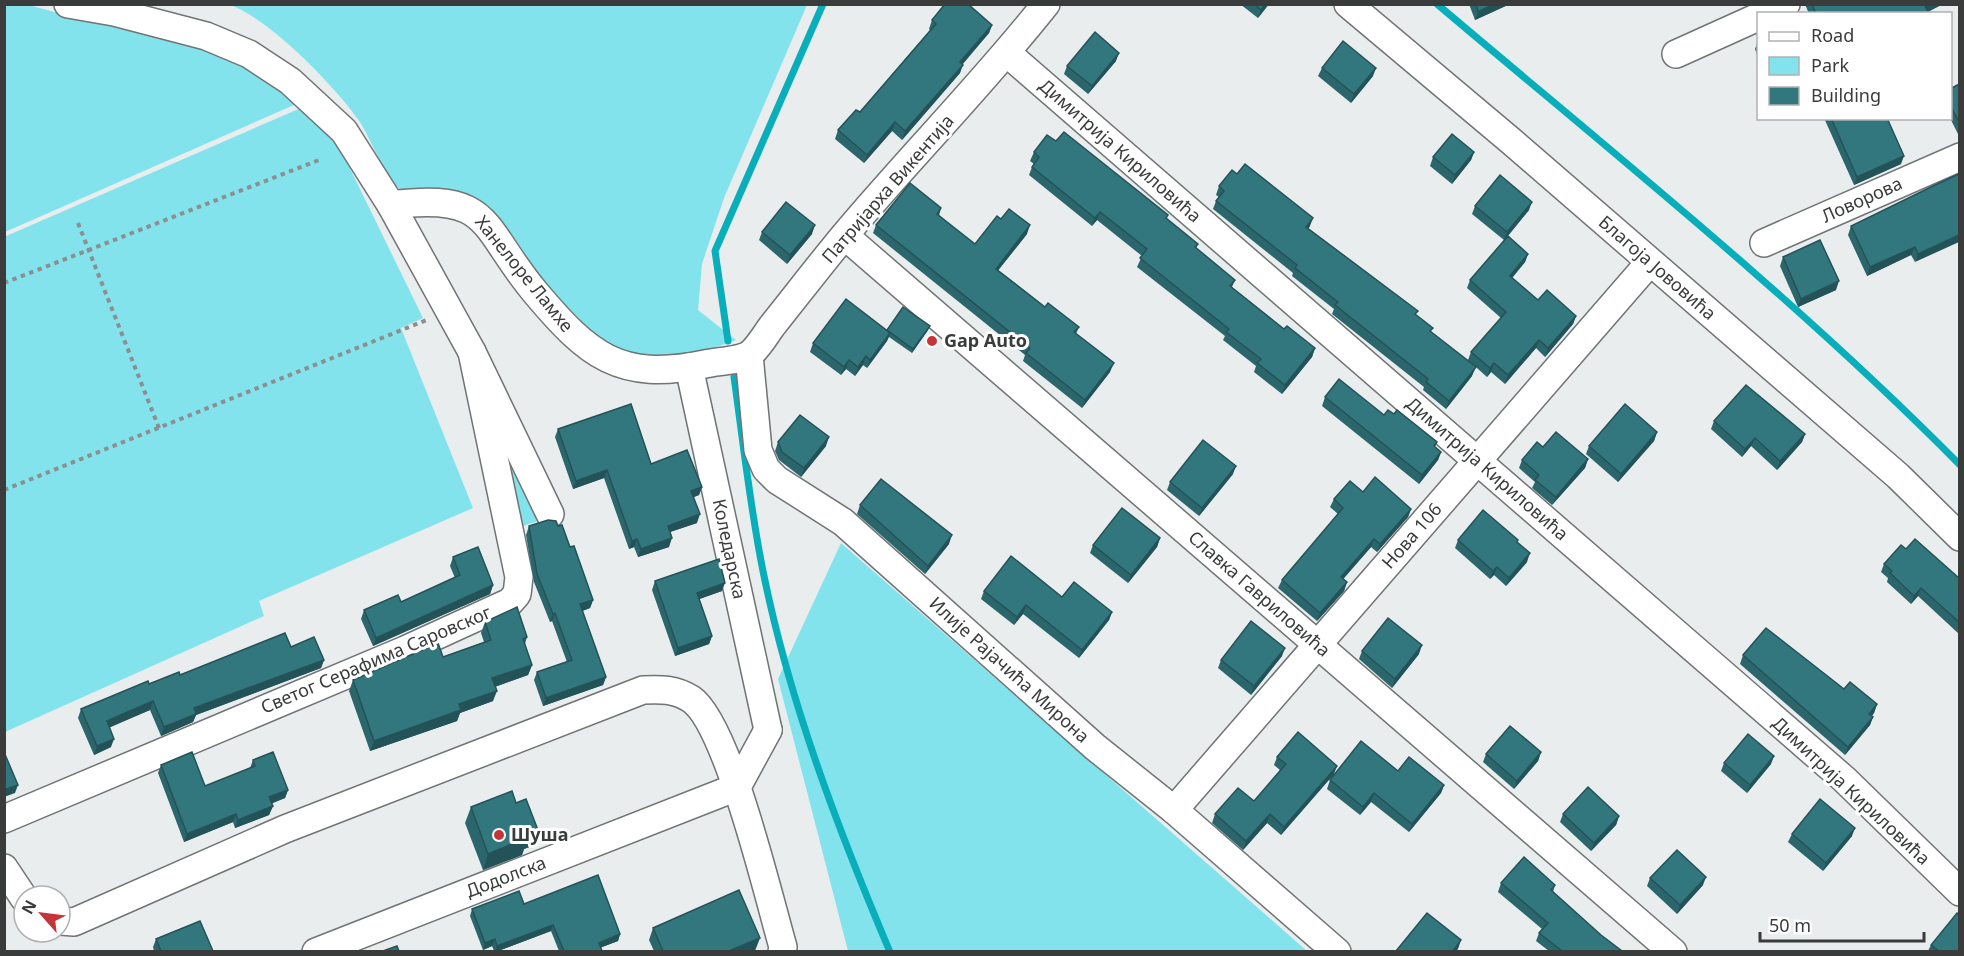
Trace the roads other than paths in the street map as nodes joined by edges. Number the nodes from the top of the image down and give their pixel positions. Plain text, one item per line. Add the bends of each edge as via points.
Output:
1 (68, 4) edge
2 (1046, 4) edge
3 (1348, 4) edge
4 (1786, 4) edge
5 (1770, 12) edge
6 (1757, 17) edge
7 (1007, 53) junction
8 (1676, 54) dead end
9 (1959, 157) edge
10 (391, 205) junction
11 (845, 236) junction
12 (1764, 243) dead end
13 (1650, 262) junction
14 (472, 352) junction
15 (736, 358) junction
16 (689, 367) junction
17 (1478, 460) junction
18 (550, 514) dead end
19 (1959, 537) edge
20 (1318, 645) junction
21 (768, 730) junction
22 (719, 745) junction
23 (737, 786) junction
24 (1174, 810) junction
25 (4, 819) edge
26 (4, 868) edge
27 (15, 884) edge
28 (1959, 892) edge
29 (72, 922) edge
30 (316, 951) edge
31 (782, 951) edge
32 (1337, 951) edge
33 (1673, 951) edge

1 - 10 street via 206,36 249,54 290,81 344,131
2 - 7 street, Патријарха Викентија
3 - 13 street, Благоја Јововића
4 - 5 street
6 - 8 street
7 - 11 street, Патријарха Викентија
7 - 17 street, Димитрија Кириловића
9 - 12 street, Ловорова
10 - 14 street
10 - 16 street, Ханелоре Ламхе via 438,201 473,212 490,227 533,290 585,346 607,359 631,366 653,370
11 - 15 street, Патријарха Викентија
11 - 20 street, Славка Гавриловића
13 - 17 street, Нова 106
13 - 19 street, Благоја Јововића via 1898,476
14 - 18 street
14 - 25 street, Светог Серафима Саровског via 519,577 517,594 510,602
15 - 16 street, Ханелоре Ламхе
15 - 24 street, Илије Рајачића Мирона via 766,469 843,522 1095,747
16 - 21 street, Коледарска
17 - 20 street, Нова 106
17 - 28 street, Димитрија Кириловића via 1844,779
20 - 24 street, Нова 106
20 - 33 street, Славка Гавриловића
21 - 22 street via 737,747
21 - 23 street
22 - 23 street
22 - 29 street via 709,720 692,700 668,688 643,690 285,829
23 - 30 street, Додолска
23 - 31 street
24 - 32 street, Илије Рајачића Мирона
26 - 27 street

